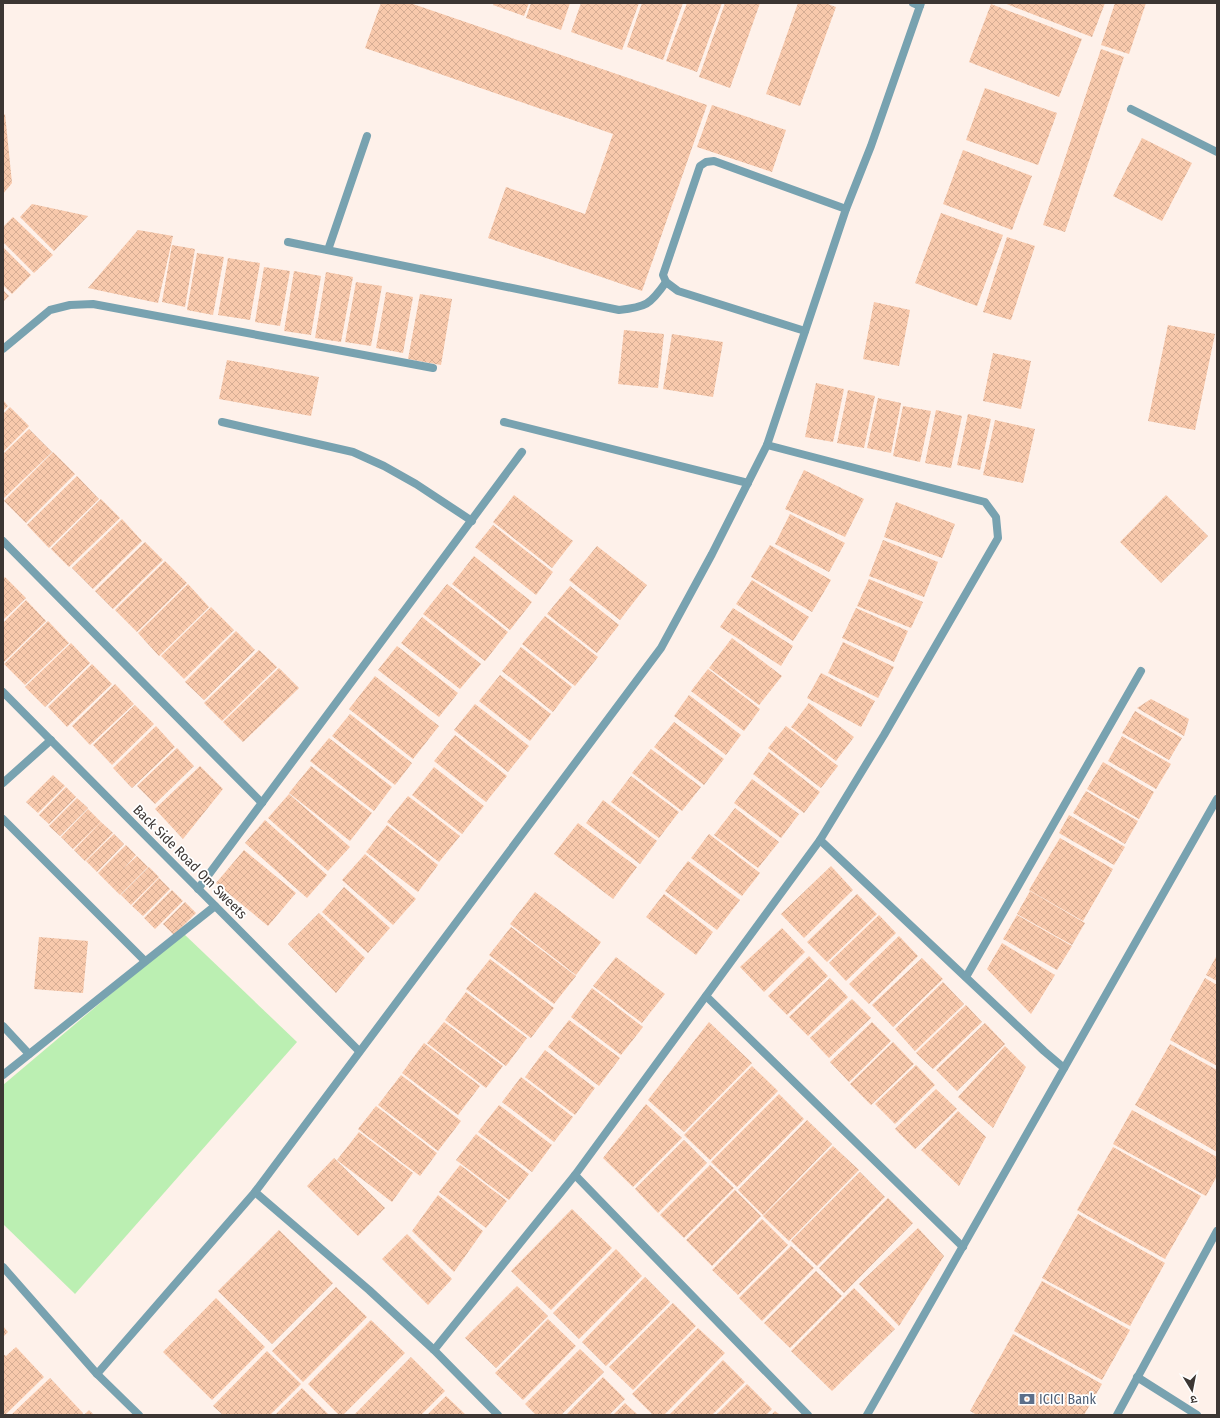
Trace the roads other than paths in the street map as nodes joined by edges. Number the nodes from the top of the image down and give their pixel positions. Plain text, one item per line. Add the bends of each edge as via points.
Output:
1 (918, 4) edge
2 (1131, 109) dead end
3 (367, 136) dead end
4 (1217, 152) edge
5 (846, 210) junction
6 (288, 242) dead end
7 (328, 250) junction
8 (666, 282) junction
9 (805, 331) junction
10 (3, 349) edge
11 (433, 368) dead end
12 (222, 422) dead end
13 (504, 422) dead end
14 (767, 445) junction
15 (522, 452) dead end
16 (748, 483) junction
17 (472, 521) junction
18 (3, 541) edge
19 (1141, 671) dead end
20 (3, 692) edge
21 (50, 740) junction
22 (3, 783) edge
23 (1217, 799) edge
24 (262, 803) junction
25 (3, 819) edge
26 (820, 840) junction
27 (198, 889) junction
28 (215, 906) junction
29 (145, 961) junction
30 (966, 977) junction
31 (706, 996) junction
32 (3, 1026) edge
33 (359, 1051) junction
34 (29, 1054) junction
35 (1064, 1068) junction
36 (3, 1075) edge
37 (575, 1175) junction
38 (255, 1192) junction
39 (1217, 1231) edge
40 (963, 1247) junction
41 (3, 1267) edge
42 (434, 1350) junction
43 (97, 1374) junction
44 (1137, 1377) junction
45 (139, 1415) edge
46 (498, 1415) edge
47 (808, 1415) edge
48 (867, 1415) edge
49 (1116, 1415) edge
50 (1198, 1415) edge

1 - 5 street via 871,146
2 - 4 street
3 - 7 street
5 - 8 street via 714,162 706,162 700,166 663,275
5 - 9 street
6 - 7 street
7 - 8 street via 619,310 646,305 655,298
8 - 9 street via 678,291
9 - 14 street
10 - 11 street via 50,310 70,305 93,304
12 - 17 street via 353,452 416,484
13 - 16 street
14 - 16 street
14 - 26 street via 985,502 996,517 998,538
15 - 17 street
16 - 33 street via 661,648
17 - 24 street
18 - 24 street
19 - 30 street
20 - 21 street, Back Side Road Om Sweets
21 - 22 street
21 - 27 street, Back Side Road Om Sweets
23 - 35 street
24 - 27 street
25 - 29 street
26 - 30 street
26 - 31 street
27 - 28 street, Back Side Road Om Sweets
28 - 29 street
28 - 33 street, Back Side Road Om Sweets
29 - 34 street
30 - 35 street
31 - 37 street
31 - 40 street
32 - 34 street
33 - 38 street
34 - 36 street
35 - 40 street
37 - 42 street
37 - 47 street
38 - 42 street
38 - 43 street
39 - 44 street
40 - 48 street
41 - 43 street
42 - 46 street
43 - 45 street
44 - 49 street
44 - 50 street

